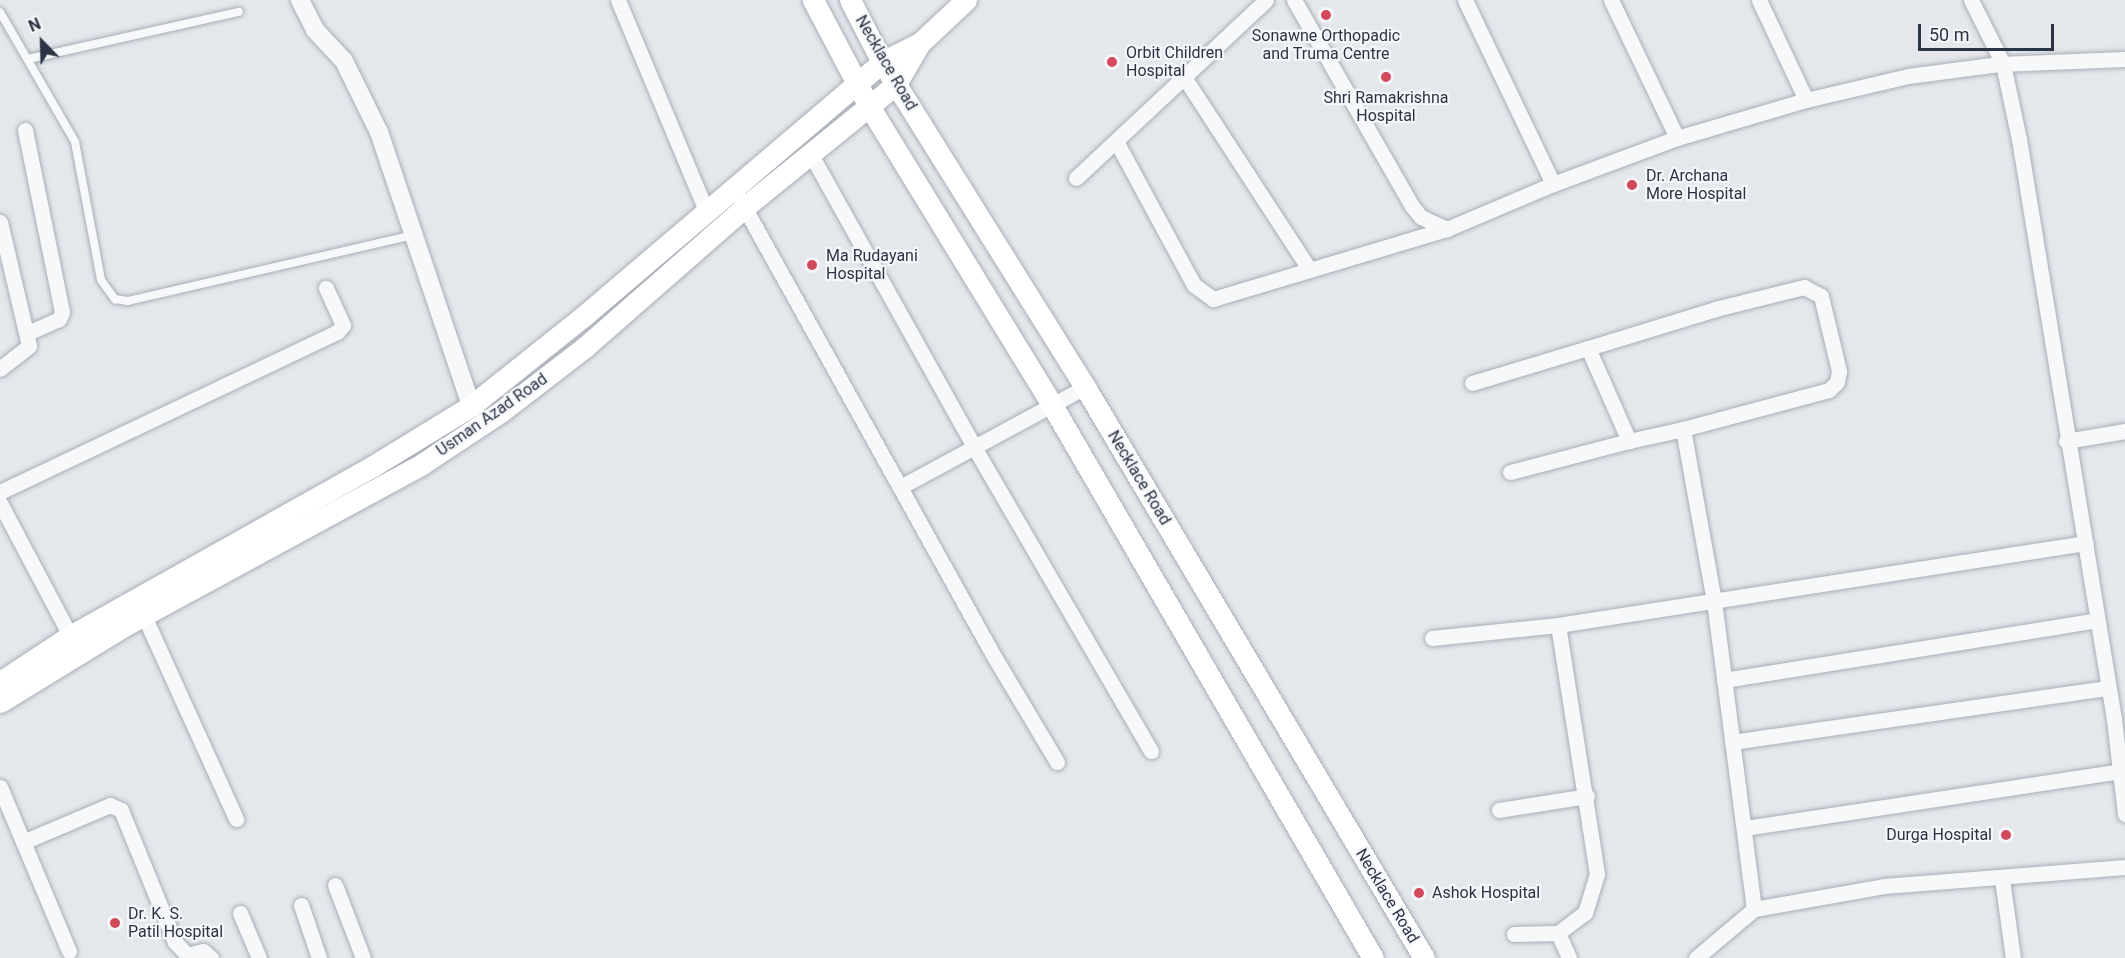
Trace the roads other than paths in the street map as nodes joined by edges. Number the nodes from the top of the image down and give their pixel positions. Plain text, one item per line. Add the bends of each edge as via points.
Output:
1 (300, 0) edge
2 (618, 0) edge
3 (813, 0) edge
4 (850, 0) edge
5 (966, 0) edge
6 (1266, 0) edge
7 (1294, 0) edge
8 (1465, 0) edge
9 (1611, 0) edge
10 (1759, 0) edge
11 (1971, 0) edge
12 (0, 12) edge
13 (239, 12) dead end
14 (920, 43) junction
15 (2125, 59) edge
16 (28, 60) junction
17 (882, 62) junction
18 (2003, 64) junction
19 (1184, 77) junction
20 (857, 82) junction
21 (896, 84) junction
22 (1806, 100) junction
23 (869, 106) junction
24 (24, 130) dead end
25 (1677, 138) junction
26 (1116, 141) junction
27 (810, 153) junction
28 (1076, 178) dead end
29 (1553, 184) junction
30 (733, 187) junction
31 (746, 206) junction
32 (706, 210) junction
33 (0, 222) edge
34 (1447, 229) junction
35 (415, 235) junction
36 (1310, 270) junction
37 (326, 288) dead end
38 (27, 333) junction
39 (1588, 348) junction
40 (0, 369) edge
41 (1472, 383) dead end
42 (1085, 387) junction
43 (1052, 405) junction
44 (471, 406) junction
45 (1683, 429) junction
46 (2125, 431) edge
47 (1629, 441) junction
48 (2066, 441) junction
49 (974, 447) junction
50 (1510, 472) dead end
51 (902, 486) junction
52 (0, 492) edge
53 (0, 503) edge
54 (2086, 543) junction
55 (1714, 601) junction
56 (140, 607) junction
57 (2097, 620) junction
58 (1558, 625) junction
59 (1432, 638) dead end
60 (75, 645) junction
61 (1724, 680) junction
62 (0, 682) edge
63 (2108, 688) junction
64 (0, 702) edge
65 (1732, 742) junction
66 (1151, 751) dead end
67 (1057, 762) dead end
68 (2120, 771) junction
69 (0, 787) edge
70 (1587, 796) junction
71 (1499, 810) dead end
72 (2125, 814) edge
73 (236, 819) dead end
74 (1745, 828) junction
75 (23, 842) junction
76 (2125, 867) edge
77 (2002, 879) junction
78 (335, 885) dead end
79 (301, 906) dead end
80 (1754, 909) junction
81 (240, 913) dead end
82 (1558, 933) junction
83 (1514, 934) dead end
84 (69, 951) dead end
85 (211, 958) edge
86 (260, 958) edge
87 (319, 958) edge
88 (363, 958) edge
89 (1373, 958) edge
90 (1424, 958) edge
91 (1569, 958) edge
92 (1696, 958) edge
93 (2013, 958) edge

1 - 35 street via 315,30 354,79 379,132
2 - 32 street
3 - 20 main road, Necklace Road
4 - 17 main road, Necklace Road
5 - 14 main road, Usman Azad Road
6 - 19 street
7 - 34 street via 1412,206 1421,217
8 - 29 street
9 - 25 street
10 - 22 street
11 - 18 street
12 - 16 lane
13 - 16 lane
14 - 17 main road, Usman Azad Road
14 - 21 main road, Usman Azad Road
15 - 18 street
16 - 35 lane via 75,142 101,280 115,299 139,299
17 - 20 main road, Usman Azad Road
17 - 21 main road, Necklace Road
18 - 22 street via 1908,76
18 - 48 street via 2035,228
19 - 26 street
19 - 36 street
20 - 23 main road, Necklace Road
20 - 30 main road, Usman Azad Road
21 - 23 main road, Usman Azad Road
21 - 42 main road, Necklace Road
22 - 25 street
23 - 27 main road, Usman Azad Road
23 - 43 main road, Necklace Road
24 - 38 street via 62,312 59,320
25 - 29 street
26 - 28 street
26 - 36 street via 1202,294 1213,299 1227,297
27 - 31 main road, Usman Azad Road
27 - 49 street
29 - 34 street
30 - 31 street
30 - 32 main road, Usman Azad Road
31 - 51 street
31 - 56 main road, Usman Azad Road via 585,347 502,411 422,464
32 - 44 main road, Usman Azad Road
33 - 38 street
34 - 36 street
35 - 44 street
37 - 52 street via 343,324 337,332
38 - 40 street via 27,350
39 - 41 street
39 - 45 street via 1804,287 1821,296 1839,371 1837,382 1829,390
39 - 47 street
42 - 43 street
42 - 90 main road, Necklace Road
43 - 49 street
43 - 89 main road, Necklace Road
44 - 56 main road, Usman Azad Road
45 - 47 street
45 - 55 street
46 - 48 street
47 - 50 street
48 - 54 street
49 - 51 street
49 - 66 street
51 - 67 street via 992,653
53 - 60 street
54 - 55 street
54 - 57 street
55 - 58 street
55 - 61 street
56 - 60 main road, Usman Azad Road
56 - 73 street
57 - 61 street
57 - 63 street
58 - 59 street
58 - 70 street
60 - 62 main road, Usman Azad Road
60 - 64 main road, Usman Azad Road
61 - 65 street
63 - 65 street
63 - 68 street
65 - 74 street
68 - 72 street
68 - 74 street
69 - 75 street
70 - 71 street
70 - 82 street via 1597,874 1585,913
74 - 80 street
75 - 84 street
75 - 85 street via 110,805 121,810 175,942 187,954 203,951
76 - 77 street
77 - 80 street via 1884,886
77 - 93 street
78 - 88 street
79 - 87 street
80 - 92 street
81 - 86 street
82 - 83 street
82 - 91 street

